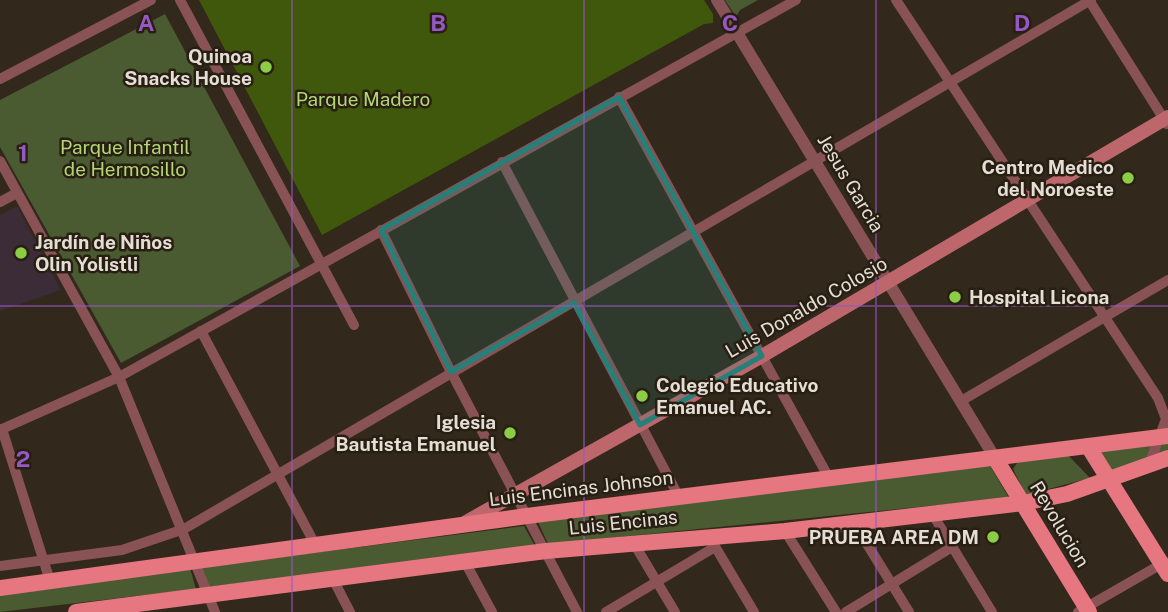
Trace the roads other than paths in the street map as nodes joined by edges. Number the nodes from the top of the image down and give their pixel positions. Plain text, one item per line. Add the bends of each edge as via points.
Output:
1 (151, 0) edge
2 (180, 0) edge
3 (717, 0) edge
4 (796, 0) edge
5 (896, 0) edge
6 (1090, 0) edge
7 (737, 31) junction
8 (0, 79) edge
9 (951, 85) junction
10 (619, 97) junction
11 (1167, 120) edge
12 (0, 161) edge
13 (815, 161) junction
14 (502, 163) junction
15 (17, 193) junction
16 (1028, 198) junction
17 (0, 202) edge
18 (382, 230) junction
19 (695, 231) junction
20 (321, 264) junction
21 (1168, 280) edge
22 (888, 281) junction
23 (574, 303) junction
24 (1106, 316) junction
25 (354, 325) dead end
26 (201, 331) junction
27 (762, 356) junction
28 (451, 372) junction
29 (119, 377) junction
30 (961, 401) junction
31 (639, 425) junction
32 (1, 430) edge
33 (1163, 436) edge
34 (1088, 446) junction
35 (995, 458) junction
36 (1168, 458) edge
37 (1149, 465) junction
38 (276, 474) junction
39 (829, 478) junction
40 (1110, 479) junction
41 (516, 496) junction
42 (679, 497) junction
43 (1023, 503) junction
44 (933, 515) junction
45 (527, 516) junction
46 (854, 523) junction
47 (461, 525) junction
48 (184, 529) junction
49 (785, 531) junction
50 (633, 541) junction
51 (712, 541) junction
52 (316, 546) junction
53 (952, 547) junction
54 (122, 550) junction
55 (546, 551) junction
56 (43, 561) junction
57 (465, 562) junction
58 (197, 563) junction
59 (0, 566) edge
60 (1166, 566) edge
61 (127, 572) junction
62 (333, 579) junction
63 (50, 581) junction
64 (657, 582) junction
65 (893, 584) junction
66 (0, 588) edge
67 (208, 595) junction
68 (1084, 610) edge
69 (76, 612) edge
70 (215, 612) edge
71 (350, 612) edge
72 (492, 612) edge
73 (577, 612) edge
74 (606, 612) edge
75 (675, 612) edge
76 (754, 612) edge
77 (835, 612) edge
78 (846, 612) edge
79 (909, 612) edge
80 (992, 612) edge

1 - 8 street
2 - 20 street
3 - 7 street, Jesus Garcia
4 - 7 street
5 - 9 street
6 - 9 street
6 - 11 street
7 - 10 street
7 - 13 street, Jesus Garcia
9 - 13 street
9 - 16 street
10 - 14 street
10 - 19 street
11 - 16 main road, Luis Donaldo Colosio
12 - 15 street
13 - 19 street
13 - 22 street, Jesus Garcia
14 - 18 street
14 - 23 street
15 - 17 street
15 - 29 street
16 - 22 main road, Luis Donaldo Colosio
16 - 24 street
18 - 20 street
18 - 28 street
19 - 23 street
19 - 27 street
20 - 25 street
20 - 26 street
21 - 24 street
22 - 27 main road, Luis Donaldo Colosio
22 - 30 street, Jesus Garcia
23 - 28 street
23 - 31 street
24 - 30 street
24 - 33 street via 1163,408
26 - 29 street
26 - 38 street
27 - 31 main road, Luis Donaldo Colosio
27 - 39 street
28 - 38 street
28 - 41 street
29 - 32 street
29 - 48 street
30 - 35 street, Jesus Garcia
31 - 41 main road, Luis Donaldo Colosio
31 - 42 street
32 - 56 street
33 - 34 main road, Luis Encinas Johnson
33 - 37 street
34 - 35 main road, Luis Encinas Johnson
34 - 40 main road
35 - 39 main road, Luis Encinas Johnson
35 - 43 main road, Revolucion
36 - 37 main road, Luis Encinas
37 - 40 main road, Luis Encinas
38 - 48 street
38 - 52 street
39 - 42 main road, Luis Encinas Johnson
40 - 43 main road, Luis Encinas
40 - 60 main road
41 - 45 street
41 - 47 main road, Luis Donaldo Colosio
42 - 45 main road, Luis Encinas Johnson
43 - 44 main road, Luis Encinas
43 - 68 main road, Revolucion
44 - 46 main road, Luis Encinas
44 - 53 street
45 - 47 main road, Luis Encinas Johnson
45 - 55 street
46 - 49 main road, Luis Encinas
46 - 65 street
47 - 52 main road, Luis Encinas Johnson
48 - 54 street
48 - 58 street
49 - 51 main road, Luis Encinas
49 - 77 street
50 - 51 main road, Luis Encinas
50 - 55 main road, Luis Encinas
50 - 64 street
51 - 64 street
51 - 76 street
52 - 58 main road, Luis Encinas Johnson
53 - 65 street
53 - 80 street
54 - 56 street
54 - 61 street
55 - 57 main road, Luis Encinas
55 - 73 street
56 - 59 street
56 - 63 street
57 - 62 main road, Luis Encinas
57 - 72 street
58 - 61 main road, Luis Encinas Johnson
58 - 67 street
60 - 68 street
61 - 63 main road, Luis Encinas Johnson
62 - 67 main road, Luis Encinas
62 - 71 street
63 - 66 main road, Luis Encinas Johnson
64 - 74 street
64 - 75 street
65 - 78 street
65 - 79 street
67 - 69 main road, Luis Encinas
67 - 70 street

